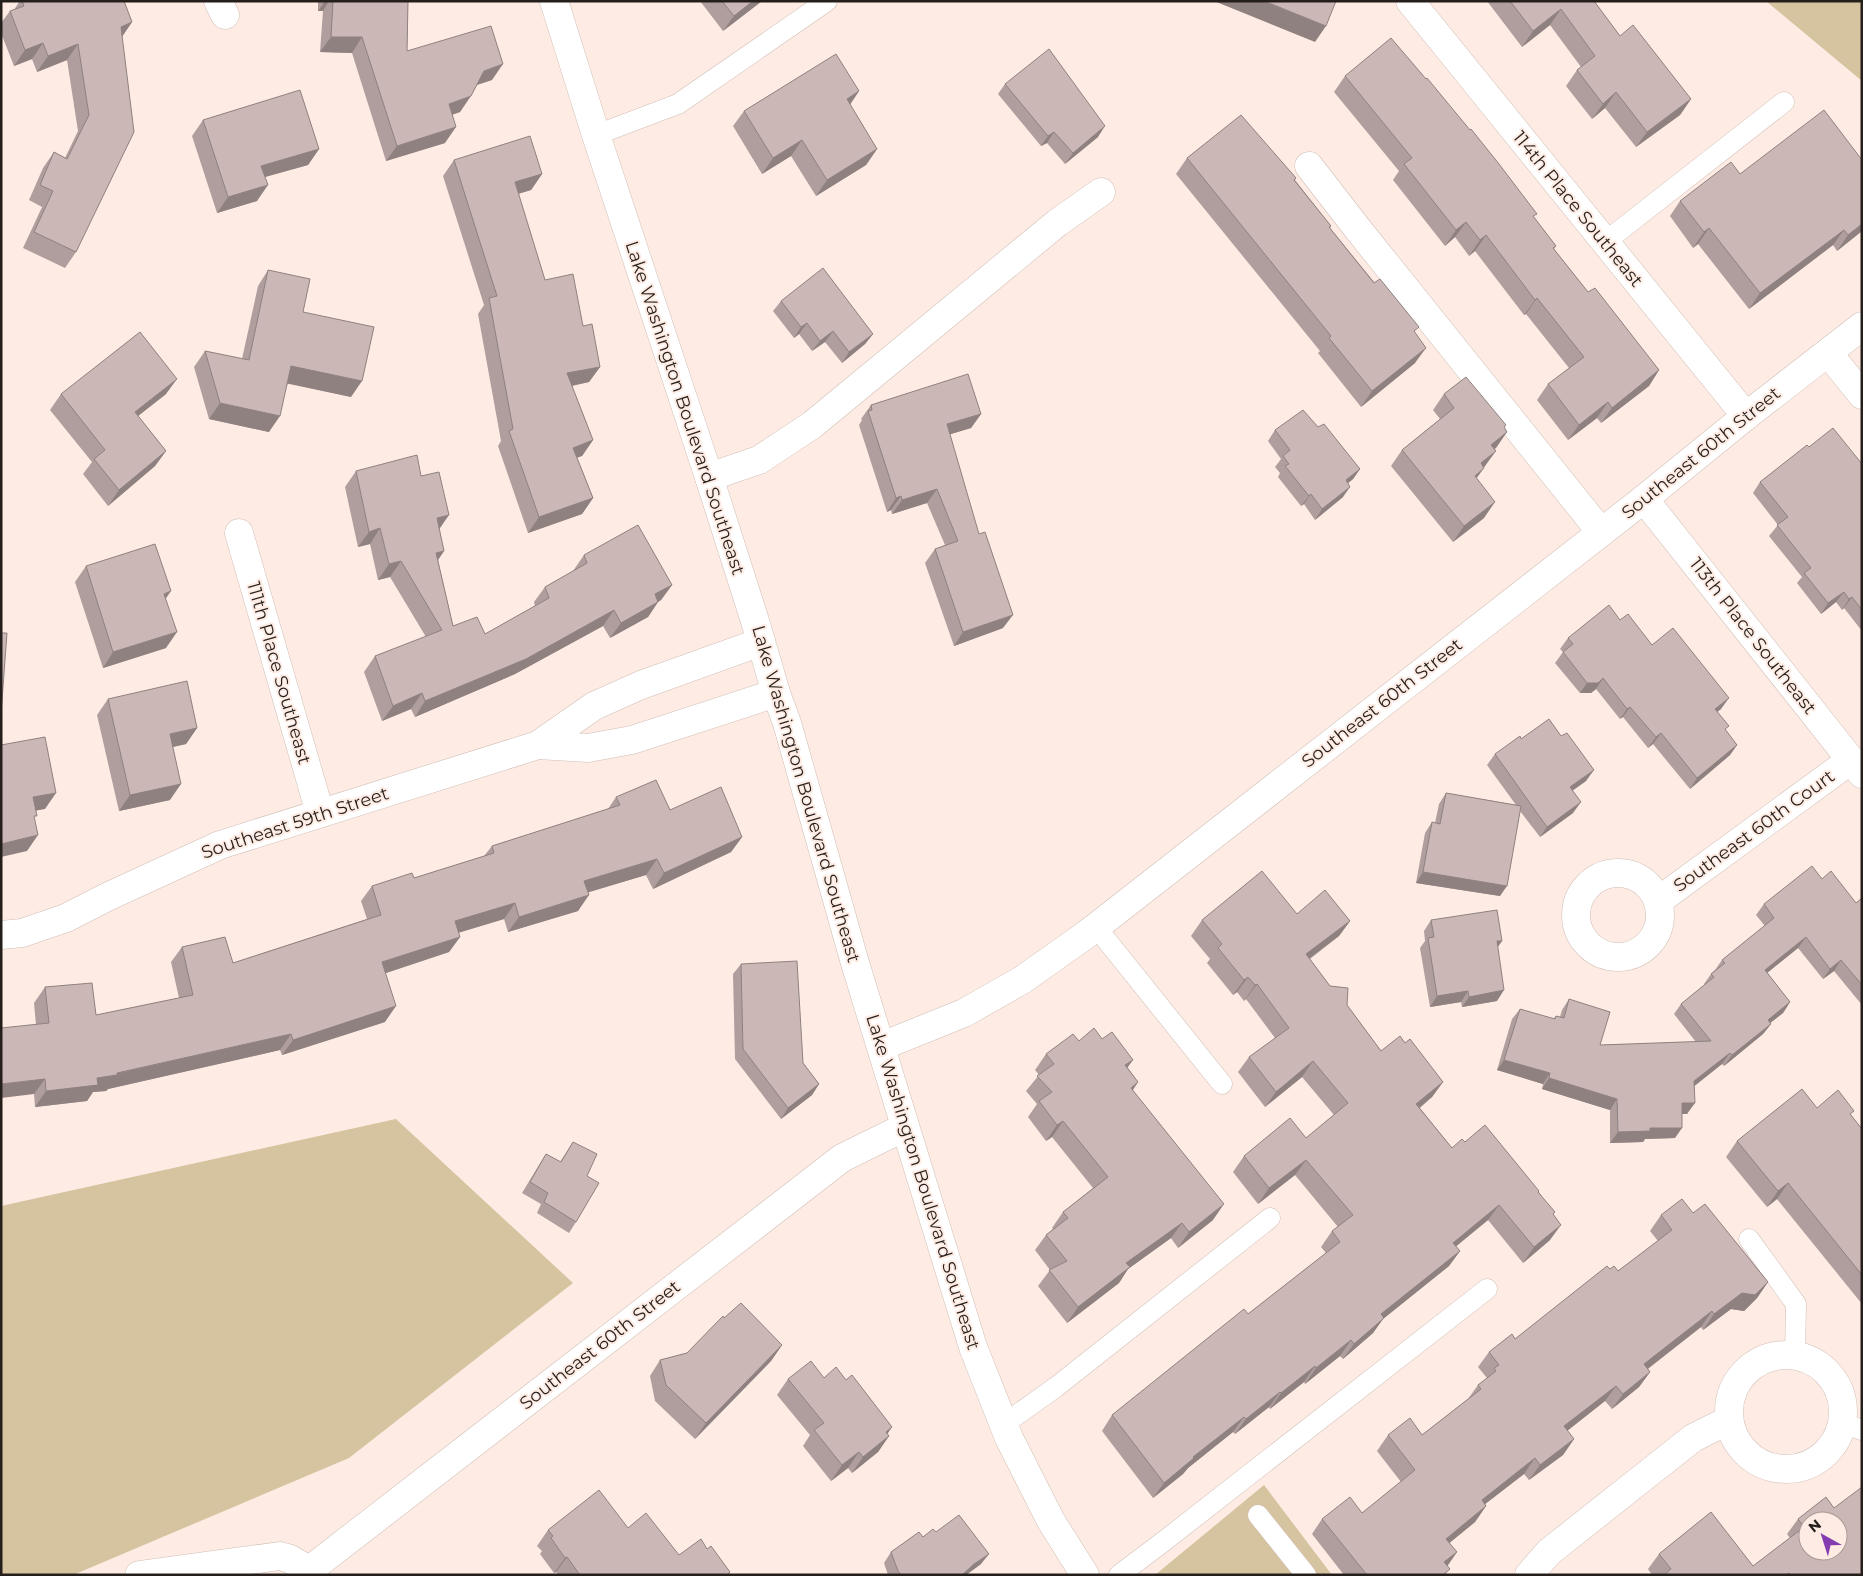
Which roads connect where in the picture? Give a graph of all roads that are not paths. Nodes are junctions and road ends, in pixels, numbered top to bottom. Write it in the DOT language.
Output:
graph roads {
  1 [pos="554,1"];
  2 [pos="827,1"];
  3 [pos="1410,1"];
  4 [pos="1784,102"];
  5 [pos="596,135"];
  6 [pos="1309,166"];
  7 [pos="1101,192"];
  8 [pos="1605,242"];
  9 [pos="1862,326"];
  10 [pos="1828,353"];
  11 [pos="1862,395"];
  12 [pos="1746,416"];
  13 [pos="710,477"];
  14 [pos="1644,499"];
  15 [pos="1601,532"];
  16 [pos="239,534"];
  17 [pos="761,642"];
  18 [pos="776,693"];
  19 [pos="538,745"];
  20 [pos="1856,767"];
  21 [pos="320,813"];
  22 [pos="1658,901"];
  23 [pos="1096,927"];
  24 [pos="1,935"];
  25 [pos="882,1046"];
  26 [pos="1222,1084"];
  27 [pos="904,1127"];
  28 [pos="1270,1218"];
  29 [pos="1749,1239"];
  30 [pos="1487,1289"];
  31 [pos="1794,1355"];
  32 [pos="1729,1420"];
  33 [pos="1004,1424"];
  34 [pos="1852,1427"];
  35 [pos="1258,1515"];
  36 [pos="306,1572"];
  37 [pos="139,1575"];
  38 [pos="1085,1575"];
  39 [pos="1119,1575"];
  40 [pos="1306,1575"];
  41 [pos="1529,1575"];
  1 -- 5 [label="street, Lake Washington Boulevard Southeast"];
  2 -- 5 [label="lane"];
  3 -- 8 [label="street, 114th Place Southeast"];
  4 -- 8 [label="lane"];
  5 -- 13 [label="street, Lake Washington Boulevard Southeast"];
  6 -- 15 [label="street"];
  7 -- 13 [label="street"];
  8 -- 12 [label="street, 114th Place Southeast"];
  9 -- 10 [label="street, Southeast 60th Street"];
  10 -- 11 [label="street"];
  10 -- 12 [label="street, Southeast 60th Street"];
  12 -- 14 [label="street, Southeast 60th Street"];
  13 -- 17 [label="street, Lake Washington Boulevard Southeast"];
  14 -- 15 [label="street, Southeast 60th Street"];
  14 -- 20 [label="street, 113th Place Southeast"];
  15 -- 23 [label="street, Southeast 60th Street"];
  16 -- 21 [label="street, 111th Place Southeast"];
  17 -- 18 [label="street, Lake Washington Boulevard Southeast"];
  17 -- 19 [label="street, Southeast 59th Street"];
  18 -- 19 [label="street, Southeast 59th Street"];
  18 -- 25 [label="street, Lake Washington Boulevard Southeast"];
  19 -- 21 [label="street, Southeast 59th Street"];
  20 -- 22 [label="street, Southeast 60th Court"];
  21 -- 24 [label="street, Southeast 59th Street"];
  23 -- 25 [label="street, Southeast 60th Street"];
  23 -- 26 [label="lane"];
  25 -- 27 [label="street, Lake Washington Boulevard Southeast"];
  27 -- 33 [label="street, Lake Washington Boulevard Southeast"];
  27 -- 36 [label="street, Southeast 60th Street"];
  28 -- 33 [label="lane"];
  29 -- 31 [label="lane"];
  30 -- 39 [label="lane"];
  31 -- 32 [label="street"];
  31 -- 34 [label="street"];
  32 -- 34 [label="street"];
  32 -- 41 [label="street"];
  33 -- 38 [label="street, Lake Washington Boulevard Southeast"];
  35 -- 40 [label="lane"];
  36 -- 37 [label="street"];
}
